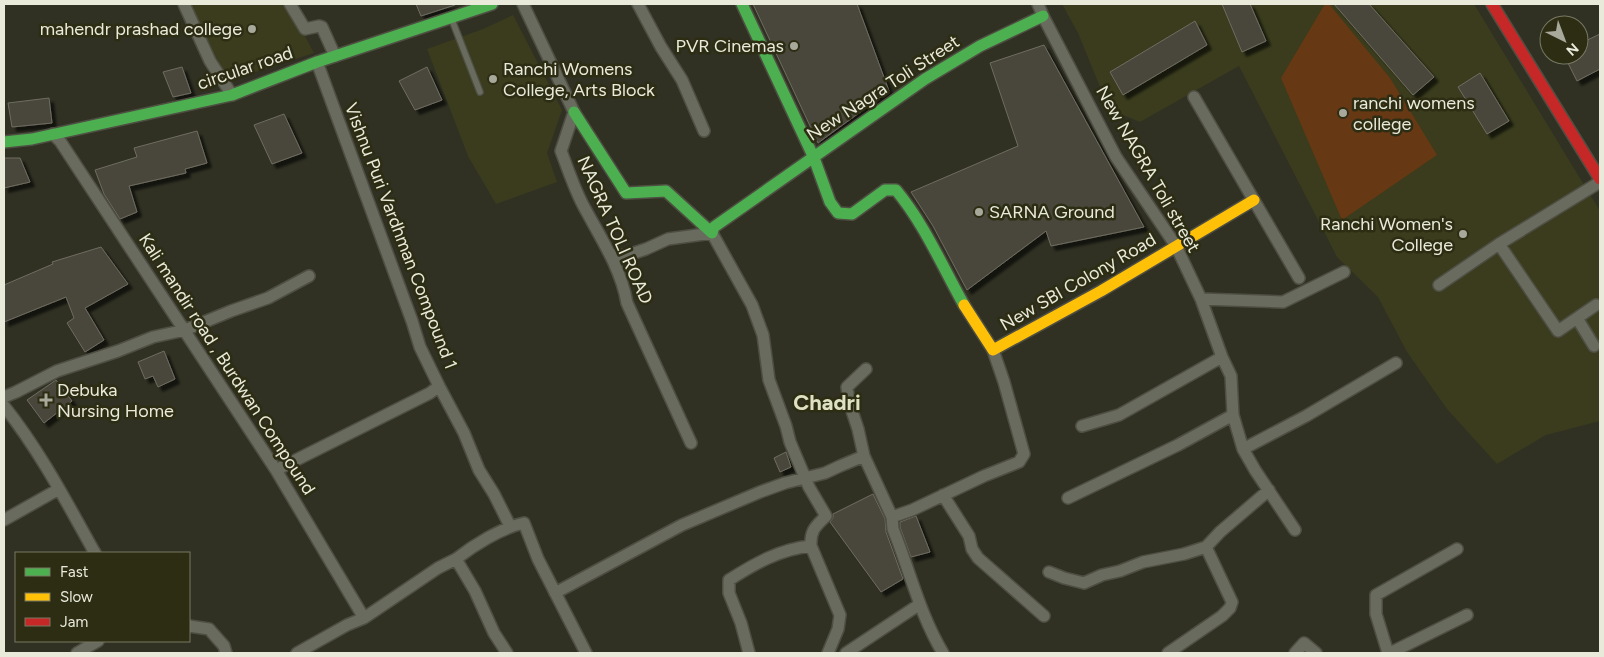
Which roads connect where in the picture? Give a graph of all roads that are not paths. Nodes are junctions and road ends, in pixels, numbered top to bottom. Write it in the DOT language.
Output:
graph roads {
  1 [pos="184,4"];
  2 [pos="290,4"];
  3 [pos="492,4"];
  4 [pos="523,4"];
  5 [pos="638,4"];
  6 [pos="742,4"];
  7 [pos="1038,4"];
  8 [pos="1492,4"];
  9 [pos="1043,16"];
  10 [pos="451,17"];
  11 [pos="334,56"];
  12 [pos="317,62"];
  13 [pos="480,92"];
  14 [pos="232,95"];
  15 [pos="1194,97"];
  16 [pos="574,112"];
  17 [pos="704,131"];
  18 [pos="53,134"];
  19 [pos="4,142"];
  20 [pos="814,158"];
  21 [pos="1600,180"];
  22 [pos="1254,200"];
  23 [pos="713,230"];
  24 [pos="1498,244"];
  25 [pos="1176,246"];
  26 [pos="610,255"];
  27 [pos="1344,272"];
  28 [pos="309,276"];
  29 [pos="1299,278"];
  30 [pos="1439,285"];
  31 [pos="1201,299"];
  32 [pos="1596,305"];
  33 [pos="1577,318"];
  34 [pos="185,330"];
  35 [pos="1594,346"];
  36 [pos="993,350"];
  37 [pos="1222,358"];
  38 [pos="1396,363"];
  39 [pos="866,369"];
  40 [pos="439,386"];
  41 [pos="4,397"];
  42 [pos="4,406"];
  43 [pos="1233,415"];
  44 [pos="1082,426"];
  45 [pos="691,443"];
  46 [pos="1243,449"];
  47 [pos="864,456"];
  48 [pos="276,470"];
  49 [pos="805,479"];
  50 [pos="59,489"];
  51 [pos="1269,490"];
  52 [pos="944,495"];
  53 [pos="1068,498"];
  54 [pos="892,517"];
  55 [pos="4,520"];
  56 [pos="510,526"];
  57 [pos="1295,530"];
  58 [pos="811,546"];
  59 [pos="1206,547"];
  60 [pos="1457,549"];
  61 [pos="94,552"];
  62 [pos="456,559"];
  63 [pos="1049,572"];
  64 [pos="556,593"];
  65 [pos="920,604"];
  66 [pos="1044,616"];
  67 [pos="1467,616"];
  68 [pos="364,618"];
  69 [pos="190,626"];
  70 [pos="96,642"];
  71 [pos="830,652"];
  72 [pos="77,653"];
  73 [pos="226,653"];
  74 [pos="297,653"];
  75 [pos="507,653"];
  76 [pos="586,653"];
  77 [pos="749,653"];
  78 [pos="846,653"];
  79 [pos="943,653"];
  80 [pos="1168,653"];
  81 [pos="1295,653"];
  82 [pos="1316,653"];
  83 [pos="1389,653"];
  1 -- 14 [label="street"];
  2 -- 11 [label="street"];
  3 -- 10 [label="street, circular road"];
  4 -- 16 [label="street"];
  5 -- 17 [label="street"];
  6 -- 20 [label="street, New Nagra Toli Street"];
  7 -- 9 [label="street, New NAGRA Toli street"];
  8 -- 21 [label="street"];
  9 -- 20 [label="street, New Nagra Toli Street"];
  9 -- 25 [label="street, New NAGRA Toli street"];
  10 -- 11 [label="street, circular road"];
  10 -- 13 [label="lane"];
  11 -- 12 [label="street, circular road"];
  12 -- 14 [label="street, circular road"];
  12 -- 40 [label="street, Vishnu Puri Vardhman Compound 1"];
  14 -- 18 [label="street, circular road"];
  15 -- 22 [label="street"];
  16 -- 23 [label="street"];
  16 -- 26 [label="street, NAGRA TOLI ROAD"];
  18 -- 19 [label="street, circular road"];
  18 -- 34 [label="street, Kali mandir road , Burdwan Compound"];
  20 -- 23 [label="street"];
  20 -- 36 [label="street, New SBI Colony Road"];
  21 -- 24 [label="street"];
  22 -- 25 [label="street, New SBI Colony Road"];
  22 -- 29 [label="street"];
  23 -- 26 [label="street"];
  23 -- 49 [label="street"];
  24 -- 30 [label="street"];
  24 -- 33 [label="street"];
  25 -- 31 [label="street, New NAGRA Toli street"];
  25 -- 36 [label="street, New SBI Colony Road"];
  26 -- 45 [label="street, NAGRA TOLI ROAD"];
  27 -- 31 [label="street"];
  28 -- 34 [label="street"];
  31 -- 37 [label="street, New NAGRA Toli street"];
  32 -- 33 [label="street"];
  33 -- 35 [label="street"];
  34 -- 41 [label="street"];
  34 -- 48 [label="street, Kali mandir road , Burdwan Compound"];
  36 -- 52 [label="street"];
  37 -- 43 [label="street, New NAGRA Toli street"];
  37 -- 44 [label="street"];
  38 -- 46 [label="street"];
  39 -- 47 [label="street"];
  40 -- 48 [label="street"];
  40 -- 56 [label="street, Vishnu Puri Vardhman Compound 1"];
  42 -- 50 [label="street"];
  43 -- 46 [label="street, New NAGRA Toli street"];
  43 -- 53 [label="street"];
  46 -- 51 [label="street, New NAGRA Toli street"];
  47 -- 49 [label="street"];
  47 -- 54 [label="street"];
  48 -- 68 [label="street, Kali mandir road , Burdwan Compound"];
  49 -- 58 [label="street"];
  49 -- 64 [label="street"];
  50 -- 55 [label="street"];
  50 -- 61 [label="street"];
  51 -- 57 [label="street, New NAGRA Toli street"];
  51 -- 59 [label="street"];
  52 -- 54 [label="street"];
  52 -- 66 [label="street"];
  54 -- 65 [label="street"];
  56 -- 62 [label="street"];
  56 -- 64 [label="street"];
  58 -- 71 [label="street"];
  58 -- 77 [label="street"];
  59 -- 63 [label="street"];
  59 -- 80 [label="street"];
  60 -- 83 [label="street"];
  62 -- 68 [label="street"];
  62 -- 75 [label="street"];
  64 -- 76 [label="street"];
  65 -- 78 [label="street"];
  65 -- 79 [label="street"];
  67 -- 83 [label="street"];
  68 -- 74 [label="street"];
  69 -- 73 [label="street"];
  70 -- 72 [label="street"];
  81 -- 82 [label="street"];
}
